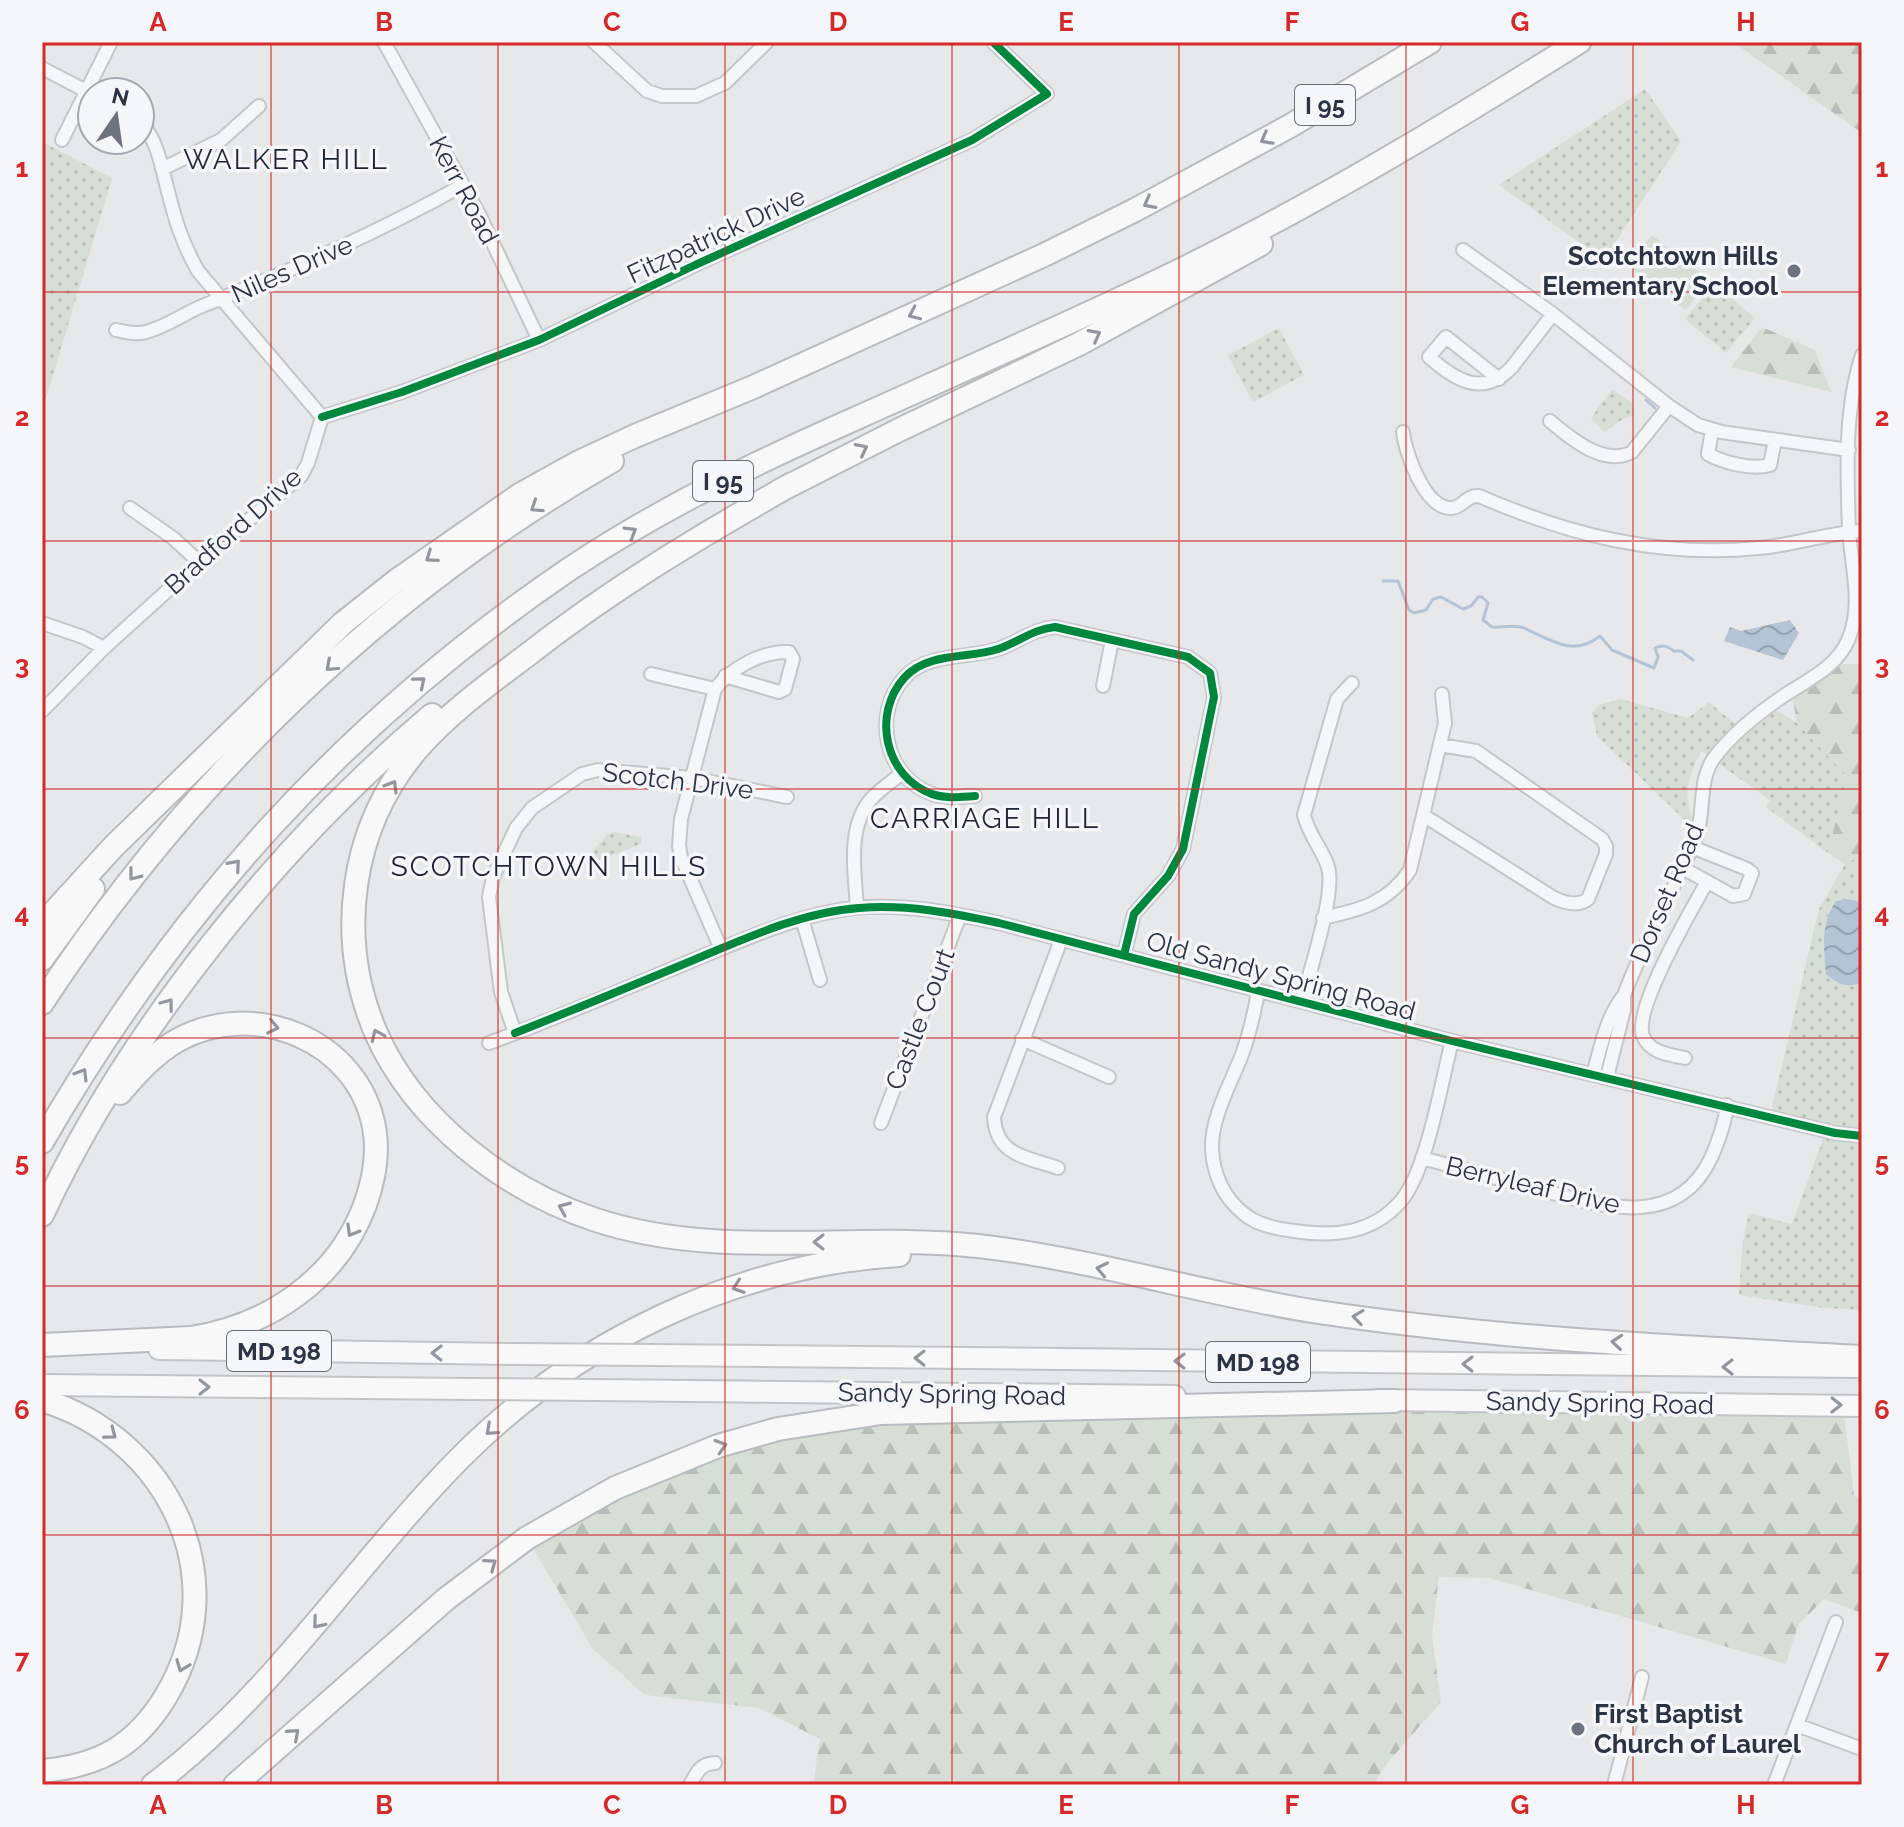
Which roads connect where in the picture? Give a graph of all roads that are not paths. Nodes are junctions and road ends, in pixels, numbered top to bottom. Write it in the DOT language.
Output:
graph roads {
  1 [pos="111,42"];
  2 [pos="384,42"];
  3 [pos="594,42"];
  4 [pos="767,42"];
  5 [pos="993,42"];
  6 [pos="1430,42"];
  7 [pos="1579,42"];
  8 [pos="42,68"];
  9 [pos="96,76"];
  10 [pos="76,86"];
  11 [pos="259,106"];
  12 [pos="76,116"];
  13 [pos="62,140"];
  14 [pos="156,150"];
  15 [pos="1397,154"];
  16 [pos="162,169"];
  17 [pos="463,185"];
  18 [pos="1463,250"];
  19 [pos="223,299"];
  20 [pos="1553,314"];
  21 [pos="116,330"];
  22 [pos="539,340"];
  23 [pos="1862,355"];
  24 [pos="1499,379"];
  25 [pos="751,388"];
  26 [pos="1669,406"];
  27 [pos="322,417"];
  28 [pos="1550,421"];
  29 [pos="1712,430"];
  30 [pos="1403,432"];
  31 [pos="1775,440"];
  32 [pos="1849,450"];
  33 [pos="792,484"];
  34 [pos="130,508"];
  35 [pos="1856,531"];
  36 [pos="199,562"];
  37 [pos="42,623"];
  38 [pos="1112,640"];
  39 [pos="104,648"];
  40 [pos="651,674"];
  41 [pos="725,676"];
  42 [pos="1352,683"];
  43 [pos="1103,686"];
  44 [pos="715,689"];
  45 [pos="1442,694"];
  46 [pos="42,711"];
  47 [pos="224,737"];
  48 [pos="1440,745"];
  49 [pos="902,773"];
  50 [pos="692,778"];
  51 [pos="975,796"];
  52 [pos="787,797"];
  53 [pos="1423,815"];
  54 [pos="1692,847"];
  55 [pos="1681,867"];
  56 [pos="1707,882"];
  57 [pos="857,908"];
  58 [pos="960,915"];
  59 [pos="1323,918"];
  60 [pos="802,919"];
  61 [pos="42,925"];
  62 [pos="1061,940"];
  63 [pos="721,949"];
  64 [pos="1124,955"];
  65 [pos="42,959"];
  66 [pos="820,980"];
  67 [pos="1258,992"];
  68 [pos="1624,995"];
  69 [pos="1648,1001"];
  70 [pos="1302,1002"];
  71 [pos="42,1003"];
  72 [pos="515,1033"];
  73 [pos="1022,1039"];
  74 [pos="1452,1041"];
  75 [pos="489,1043"];
  76 [pos="1685,1058"];
  77 [pos="1593,1074"];
  78 [pos="1109,1077"];
  79 [pos="1607,1077"];
  80 [pos="1727,1105"];
  81 [pos="881,1123"];
  82 [pos="1862,1136"];
  83 [pos="42,1142"];
  84 [pos="1422,1158"];
  85 [pos="1058,1168"];
  86 [pos="42,1215"];
  87 [pos="42,1224"];
  88 [pos="1064,1261"];
  89 [pos="42,1346"];
  90 [pos="1862,1357"];
  91 [pos="1862,1367"];
  92 [pos="42,1385"];
  93 [pos="42,1400"];
  94 [pos="1394,1401"];
  95 [pos="1862,1406"];
  96 [pos="1836,1622"];
  97 [pos="1642,1677"];
  98 [pos="1797,1725"];
  99 [pos="1862,1749"];
  100 [pos="715,1763"];
  101 [pos="42,1771"];
  102 [pos="153,1785"];
  103 [pos="235,1785"];
  104 [pos="690,1785"];
  105 [pos="1614,1785"];
  106 [pos="1774,1785"];
  1 -- 9 [label="street"];
  2 -- 17 [label="street, Kerr Road"];
  3 -- 4 [label="street"];
  5 -- 22 [label="street, Fitzpatrick Drive"];
  6 -- 25 [label="highway, I 95, one-way"];
  7 -- 15 [label="highway, I 95"];
  8 -- 10 [label="street"];
  11 -- 16 [label="street"];
  12 -- 13 [label="street"];
  14 -- 16 [label="street"];
  33 -- 15 [label="highway, one-way"];
  83 -- 15 [label="highway, I 95, one-way"];
  16 -- 19 [label="street"];
  17 -- 19 [label="street, Niles Drive"];
  17 -- 22 [label="street, Kerr Road"];
  18 -- 20 [label="street"];
  19 -- 21 [label="street, Niles Drive"];
  19 -- 27 [label="street"];
  20 -- 24 [label="street"];
  20 -- 26 [label="street"];
  22 -- 27 [label="street, Fitzpatrick Drive"];
  23 -- 32 [label="street, Dorset Road"];
  24 -- 24 [label="street"];
  25 -- 47 [label="highway, one-way"];
  25 -- 71 [label="highway, I 95, one-way"];
  26 -- 28 [label="street"];
  26 -- 29 [label="street"];
  27 -- 36 [label="street, Bradford Drive"];
  29 -- 31 [label="street"];
  29 -- 31 [label="street"];
  30 -- 35 [label="street"];
  31 -- 32 [label="street"];
  32 -- 35 [label="street, Dorset Road"];
  86 -- 33 [label="highway, one-way"];
  88 -- 33 [label="highway, one-way"];
  34 -- 36 [label="street"];
  35 -- 54 [label="street, Dorset Road"];
  36 -- 39 [label="street, Bradford Drive"];
  37 -- 39 [label="street"];
  38 -- 43 [label="street"];
  38 -- 49 [label="street"];
  38 -- 64 [label="street"];
  39 -- 46 [label="street, Bradford Drive"];
  40 -- 44 [label="street"];
  41 -- 41 [label="street"];
  41 -- 44 [label="street"];
  42 -- 59 [label="street"];
  44 -- 50 [label="street"];
  45 -- 48 [label="street"];
  47 -- 61 [label="highway"];
  47 -- 65 [label="highway"];
  48 -- 53 [label="street"];
  48 -- 53 [label="street"];
  49 -- 51 [label="street"];
  49 -- 57 [label="street"];
  50 -- 52 [label="street, Scotch Drive"];
  50 -- 63 [label="street"];
  50 -- 72 [label="street, Scotch Drive"];
  53 -- 59 [label="street"];
  54 -- 55 [label="street, Dorset Road"];
  54 -- 56 [label="street"];
  55 -- 56 [label="street"];
  55 -- 68 [label="street, Dorset Road"];
  56 -- 69 [label="street"];
  57 -- 58 [label="street, Old Sandy Spring Road"];
  57 -- 60 [label="street, Old Sandy Spring Road"];
  58 -- 62 [label="street, Old Sandy Spring Road"];
  58 -- 81 [label="street, Castle Court"];
  59 -- 70 [label="street"];
  60 -- 63 [label="street, Old Sandy Spring Road"];
  60 -- 66 [label="street"];
  62 -- 64 [label="street, Old Sandy Spring Road"];
  62 -- 73 [label="street"];
  63 -- 72 [label="street, Old Sandy Spring Road"];
  64 -- 67 [label="street, Old Sandy Spring Road"];
  67 -- 70 [label="street, Old Sandy Spring Road"];
  67 -- 84 [label="street"];
  68 -- 69 [label="street"];
  68 -- 77 [label="street"];
  68 -- 79 [label="street, Dorset Road"];
  69 -- 76 [label="street"];
  70 -- 74 [label="street, Old Sandy Spring Road"];
  72 -- 75 [label="street, Old Sandy Spring Road"];
  73 -- 78 [label="street"];
  73 -- 85 [label="street"];
  74 -- 77 [label="street, Old Sandy Spring Road"];
  74 -- 84 [label="street"];
  77 -- 79 [label="street, Old Sandy Spring Road"];
  79 -- 80 [label="street, Old Sandy Spring Road"];
  80 -- 82 [label="street, Old Sandy Spring Road"];
  80 -- 84 [label="street, Berryleaf Drive"];
  87 -- 89 [label="highway, one-way"];
  90 -- 88 [label="highway, one-way"];
  88 -- 102 [label="highway, one-way"];
  91 -- 89 [label="main road, Sandy Spring Road / MD 198, one-way, bridge"];
  92 -- 94 [label="main road, Sandy Spring Road / MD 198, one-way, bridge"];
  93 -- 101 [label="highway, one-way"];
  94 -- 95 [label="main road, Sandy Spring Road / MD 198, one-way"];
  103 -- 94 [label="highway, one-way"];
  96 -- 98 [label="street"];
  97 -- 105 [label="street"];
  98 -- 99 [label="street"];
  98 -- 106 [label="street"];
  100 -- 104 [label="street"];
}
